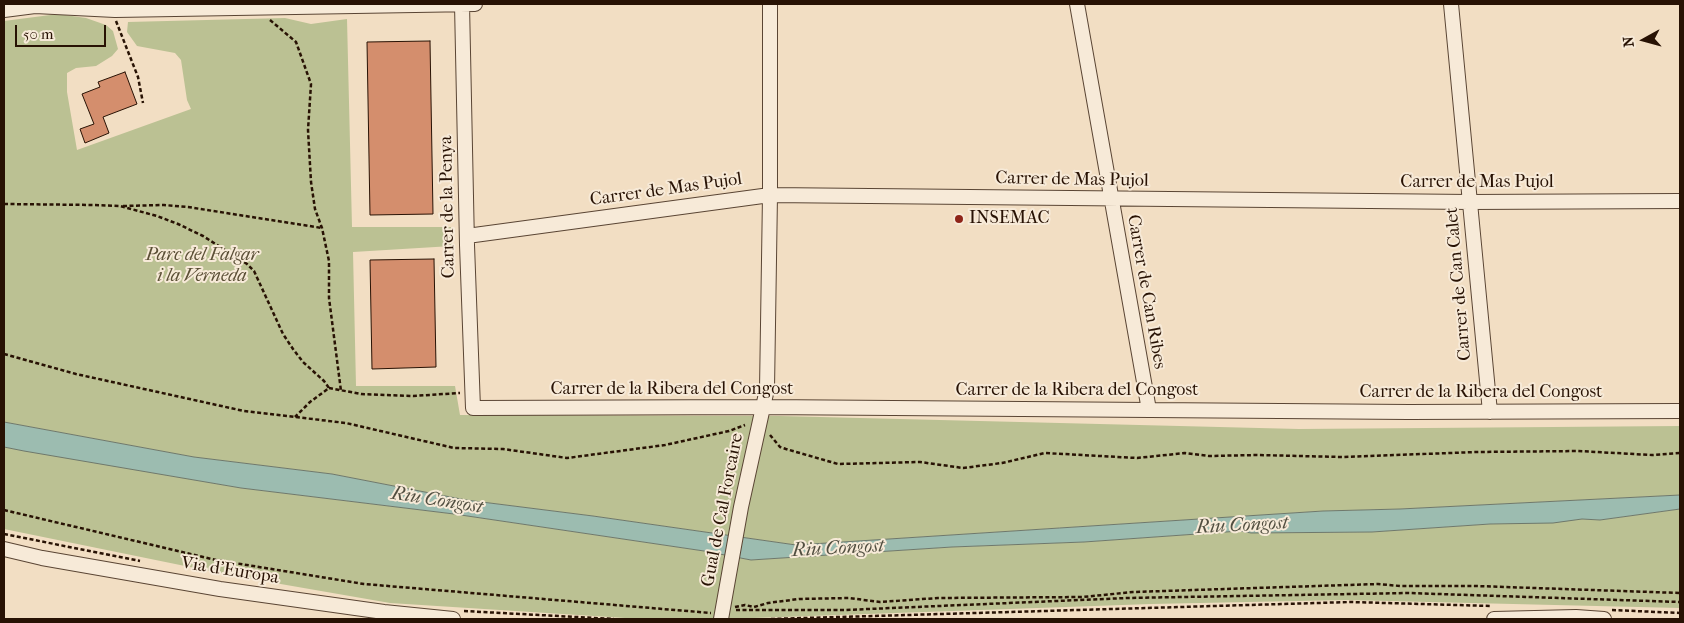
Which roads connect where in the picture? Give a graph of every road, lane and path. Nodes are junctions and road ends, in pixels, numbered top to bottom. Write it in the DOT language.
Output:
graph roads {
  1 [pos="462,4"];
  2 [pos="475,4"];
  3 [pos="770,4"];
  4 [pos="1076,4"];
  5 [pos="1451,4"];
  6 [pos="257,7"];
  7 [pos="109,8"];
  8 [pos="4,10"];
  9 [pos="142,103"];
  10 [pos="770,195"];
  11 [pos="1111,199"];
  12 [pos="1680,201"];
  13 [pos="1470,202"];
  14 [pos="4,204"];
  15 [pos="120,206"];
  16 [pos="322,228"];
  17 [pos="467,236"];
  18 [pos="4,354"];
  19 [pos="329,388"];
  20 [pos="341,391"];
  21 [pos="472,393"];
  22 [pos="473,408"];
  23 [pos="1149,410"];
  24 [pos="1490,412"];
  25 [pos="1680,412"];
  26 [pos="762,414"];
  27 [pos="295,418"];
  28 [pos="1680,453"];
  29 [pos="4,510"];
  30 [pos="4,534"];
  31 [pos="4,549"];
  32 [pos="146,562"];
  33 [pos="1680,593"];
  34 [pos="1680,602"];
  35 [pos="725,610"];
  36 [pos="1496,613"];
  37 [pos="1680,613"];
  38 [pos="455,615"];
  39 [pos="1606,615"];
  40 [pos="384,616"];
  41 [pos="614,619"];
  42 [pos="771,619"];
  1 -- 2 [label="street"];
  1 -- 6 [label="street"];
  1 -- 17 [label="street, Carrer de la Penya"];
  3 -- 10 [label="street, Gual de Cal Forcaire"];
  4 -- 11 [label="street, Carrer de Can Ribes"];
  5 -- 13 [label="street, Carrer de Can Calet"];
  6 -- 7 [label="street"];
  6 -- 16 [label="path"];
  7 -- 8 [label="street"];
  7 -- 9 [label="path"];
  10 -- 11 [label="street, Carrer de Mas Pujol"];
  10 -- 17 [label="street, Carrer de Mas Pujol"];
  10 -- 26 [label="street, Gual de Cal Forcaire"];
  11 -- 13 [label="street, Carrer de Mas Pujol"];
  11 -- 23 [label="street, Carrer de Can Ribes"];
  12 -- 13 [label="street, Carrer de Mas Pujol"];
  13 -- 24 [label="street, Carrer de Can Calet"];
  14 -- 15 [label="path"];
  15 -- 16 [label="path"];
  15 -- 19 [label="path"];
  16 -- 20 [label="path"];
  17 -- 21 [label="street, Carrer de la Penya"];
  18 -- 27 [label="path"];
  19 -- 20 [label="path"];
  19 -- 27 [label="path"];
  20 -- 21 [label="path"];
  21 -- 22 [label="street, Carrer de la Penya"];
  22 -- 26 [label="street, Carrer de la Ribera del Congost"];
  23 -- 24 [label="street, Carrer de la Ribera del Congost"];
  23 -- 26 [label="street, Carrer de la Ribera del Congost"];
  24 -- 25 [label="street, Carrer de la Ribera del Congost"];
  26 -- 27 [label="path"];
  26 -- 28 [label="path"];
  26 -- 35 [label="street, Gual de Cal Forcaire"];
  29 -- 35 [label="path"];
  30 -- 32 [label="path"];
  31 -- 40 [label="street, Via d'Europa"];
  33 -- 35 [label="path"];
  34 -- 35 [label="path"];
  36 -- 39 [label="street"];
  36 -- 42 [label="path"];
  37 -- 39 [label="path"];
  38 -- 40 [label="street, Via d'Europa"];
  38 -- 41 [label="path"];
}
